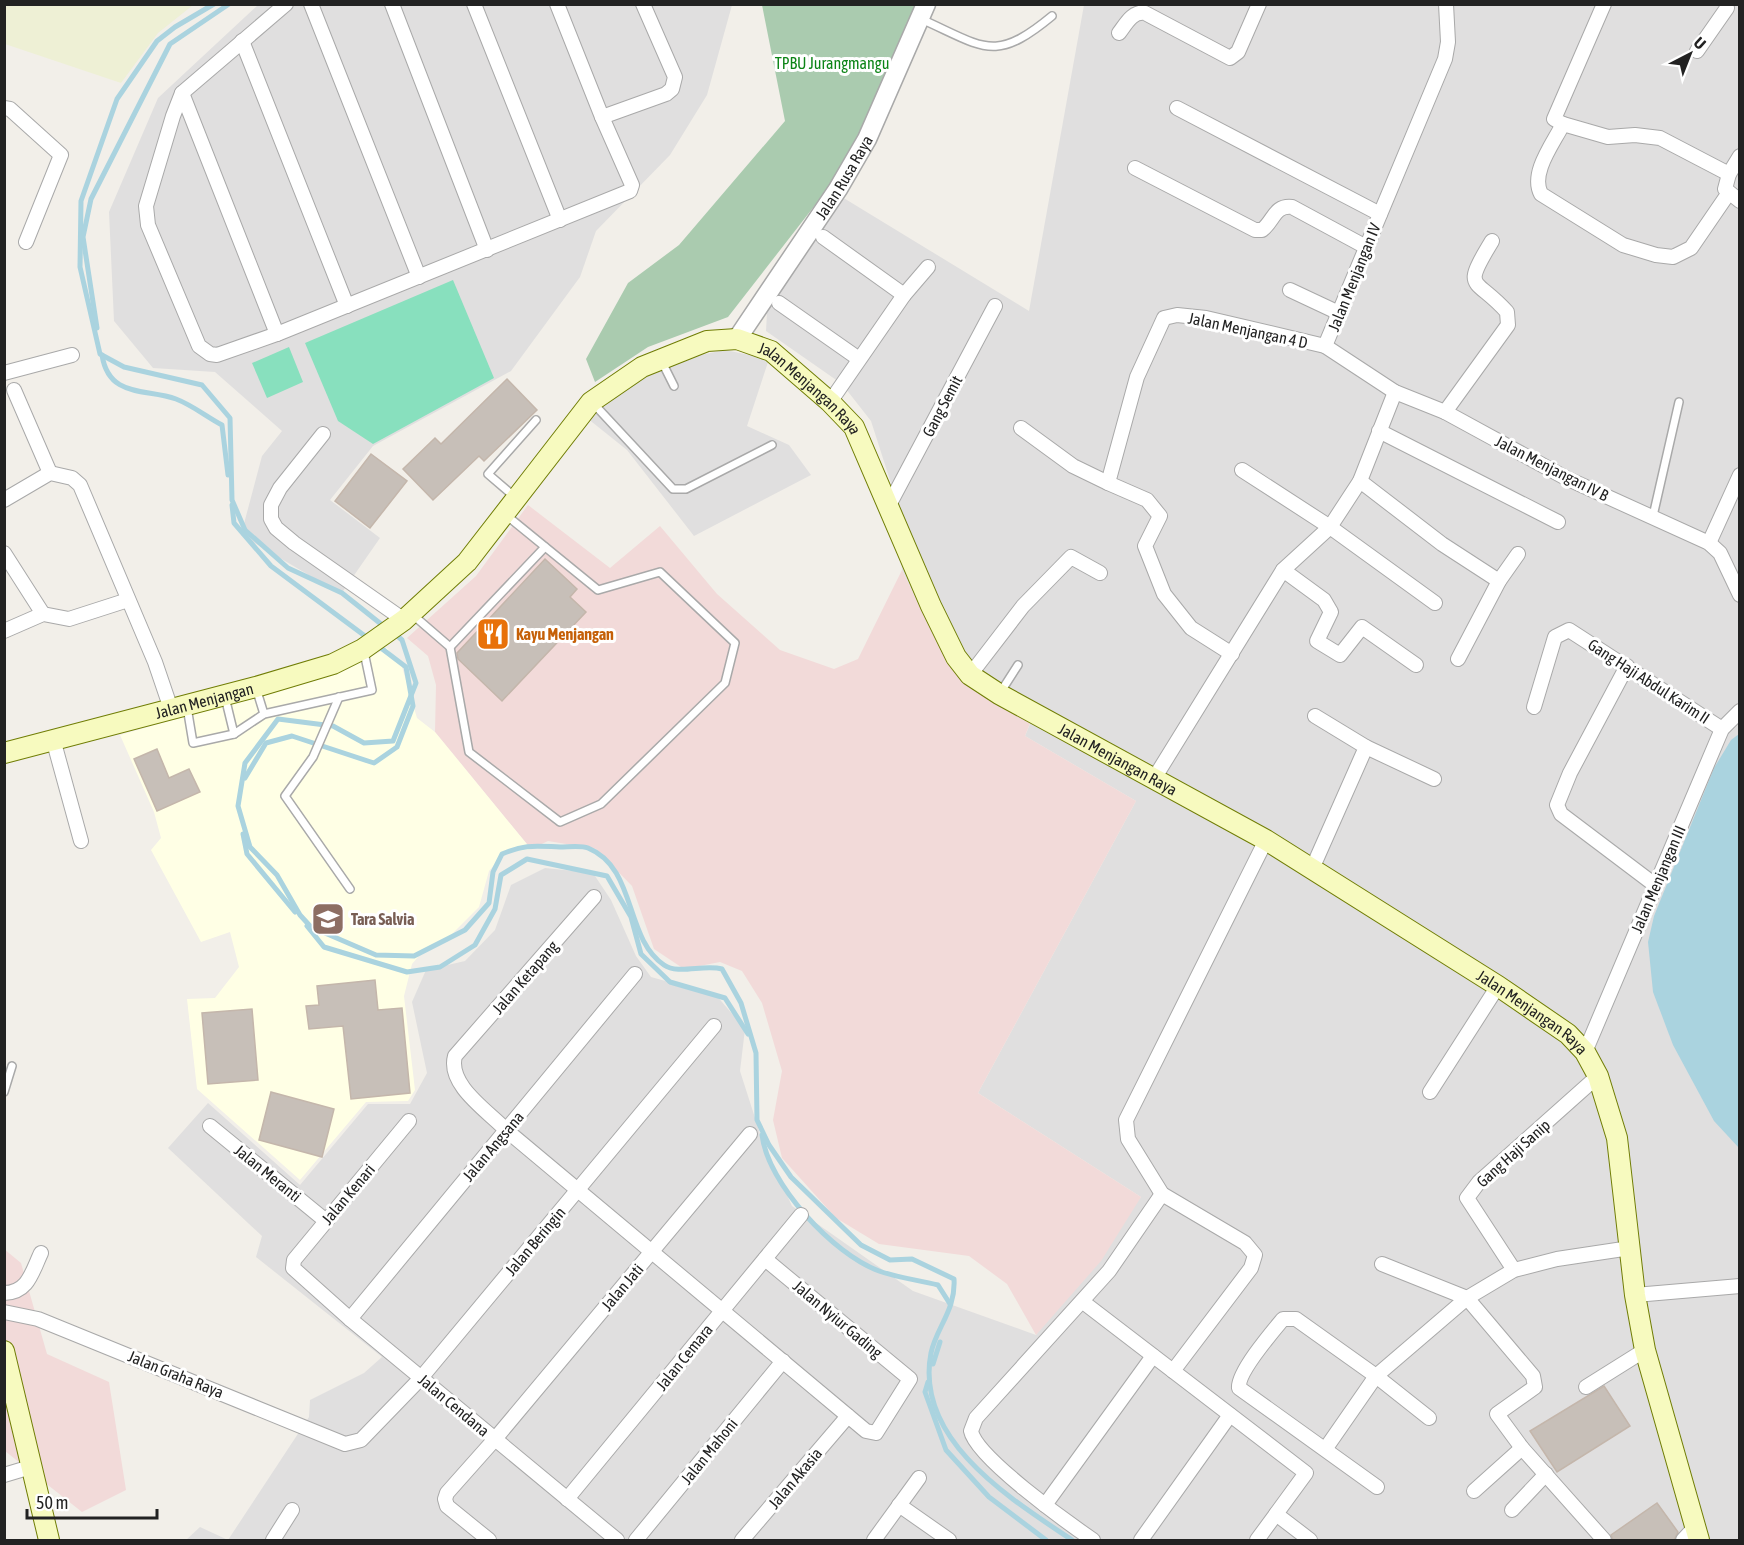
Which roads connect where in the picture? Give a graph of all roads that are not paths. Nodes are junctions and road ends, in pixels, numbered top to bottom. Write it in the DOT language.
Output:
graph roads {
  1 [pos="286,4"];
  2 [pos="311,4"];
  3 [pos="392,4"];
  4 [pos="474,4"];
  5 [pos="557,4"];
  6 [pos="643,4"];
  7 [pos="1259,4"];
  8 [pos="1604,4"];
  9 [pos="1443,5"];
  10 [pos="1729,9"];
  11 [pos="922,11"];
  12 [pos="1052,16"];
  13 [pos="1119,33"];
  14 [pos="243,41"];
  15 [pos="1697,51"];
  16 [pos="182,93"];
  17 [pos="4,108"];
  18 [pos="1178,108"];
  19 [pos="602,117"];
  20 [pos="1563,124"];
  21 [pos="1740,156"];
  22 [pos="1135,168"];
  23 [pos="1729,174"];
  24 [pos="1734,197"];
  25 [pos="1380,214"];
  26 [pos="560,220"];
  27 [pos="823,237"];
  28 [pos="1492,241"];
  29 [pos="26,242"];
  30 [pos="1366,247"];
  31 [pos="487,250"];
  32 [pos="928,267"];
  33 [pos="419,277"];
  34 [pos="1290,290"];
  35 [pos="903,295"];
  36 [pos="779,303"];
  37 [pos="347,306"];
  38 [pos="995,306"];
  39 [pos="1340,313"];
  40 [pos="277,334"];
  41 [pos="737,339"];
  42 [pos="1325,346"];
  43 [pos="72,355"];
  44 [pos="661,359"];
  45 [pos="860,359"];
  46 [pos="4,373"];
  47 [pos="674,386"];
  48 [pos="15,390"];
  49 [pos="1395,392"];
  50 [pos="591,402"];
  51 [pos="830,402"];
  52 [pos="1679,402"];
  53 [pos="1444,412"];
  54 [pos="536,420"];
  55 [pos="1021,428"];
  56 [pos="1379,431"];
  57 [pos="323,434"];
  58 [pos="772,445"];
  59 [pos="1242,470"];
  60 [pos="51,473"];
  61 [pos="1740,475"];
  62 [pos="1360,481"];
  63 [pos="1108,483"];
  64 [pos="4,500"];
  65 [pos="512,507"];
  66 [pos="888,507"];
  67 [pos="1653,516"];
  68 [pos="1558,522"];
  69 [pos="1330,527"];
  70 [pos="1709,543"];
  71 [pos="545,547"];
  72 [pos="4,553"];
  73 [pos="1518,554"];
  74 [pos="1283,570"];
  75 [pos="1100,573"];
  76 [pos="1499,581"];
  77 [pos="1740,595"];
  78 [pos="128,600"];
  79 [pos="1435,603"];
  80 [pos="43,614"];
  81 [pos="404,620"];
  82 [pos="4,632"];
  83 [pos="367,647"];
  84 [pos="450,647"];
  85 [pos="1232,654"];
  86 [pos="1458,659"];
  87 [pos="1018,665"];
  88 [pos="1416,665"];
  89 [pos="1627,666"];
  90 [pos="970,675"];
  91 [pos="256,687"];
  92 [pos="999,694"];
  93 [pos="224,695"];
  94 [pos="339,697"];
  95 [pos="179,707"];
  96 [pos="1534,707"];
  97 [pos="1740,711"];
  98 [pos="264,714"];
  99 [pos="1315,716"];
  100 [pos="1722,729"];
  101 [pos="234,734"];
  102 [pos="53,740"];
  103 [pos="1366,747"];
  104 [pos="4,753"];
  105 [pos="1155,777"];
  106 [pos="1434,779"];
  107 [pos="1266,840"];
  108 [pos="81,841"];
  109 [pos="1312,869"];
  110 [pos="1655,885"];
  111 [pos="350,889"];
  112 [pos="594,897"];
  113 [pos="635,974"];
  114 [pos="1498,986"];
  115 [pos="714,1026"];
  116 [pos="1585,1052"];
  117 [pos="12,1066"];
  118 [pos="1598,1077"];
  119 [pos="4,1092"];
  120 [pos="1430,1092"];
  121 [pos="408,1121"];
  122 [pos="210,1126"];
  123 [pos="506,1130"];
  124 [pos="750,1134"];
  125 [pos="578,1190"];
  126 [pos="1161,1194"];
  127 [pos="801,1215"];
  128 [pos="326,1221"];
  129 [pos="1630,1248"];
  130 [pos="652,1252"];
  131 [pos="41,1253"];
  132 [pos="765,1259"];
  133 [pos="1382,1264"];
  134 [pos="293,1268"];
  135 [pos="1514,1270"];
  136 [pos="1740,1286"];
  137 [pos="4,1293"];
  138 [pos="1635,1295"];
  139 [pos="1467,1298"];
  140 [pos="1083,1302"];
  141 [pos="722,1310"];
  142 [pos="4,1312"];
  143 [pos="350,1319"];
  144 [pos="1645,1350"];
  145 [pos="4,1351"];
  146 [pos="1153,1356"];
  147 [pos="783,1361"];
  148 [pos="1173,1371"];
  149 [pos="1376,1376"];
  150 [pos="421,1378"];
  151 [pos="1586,1387"];
  152 [pos="1230,1415"];
  153 [pos="848,1416"];
  154 [pos="1429,1418"];
  155 [pos="495,1439"];
  156 [pos="345,1444"];
  157 [pos="1326,1448"];
  158 [pos="1522,1448"];
  159 [pos="34,1466"];
  160 [pos="1546,1474"];
  161 [pos="4,1475"];
  162 [pos="919,1478"];
  163 [pos="1377,1487"];
  164 [pos="1474,1491"];
  165 [pos="567,1499"];
  166 [pos="899,1505"];
  167 [pos="1045,1505"];
  168 [pos="292,1510"];
  169 [pos="1512,1510"];
  170 [pos="1276,1515"];
  171 [pos="1693,1536"];
  172 [pos="49,1540"];
  173 [pos="273,1540"];
  174 [pos="489,1540"];
  175 [pos="617,1540"];
  176 [pos="636,1540"];
  177 [pos="742,1540"];
  178 [pos="874,1540"];
  179 [pos="950,1540"];
  180 [pos="1093,1540"];
  181 [pos="1141,1540"];
  182 [pos="1257,1540"];
  183 [pos="1310,1540"];
  184 [pos="1604,1540"];
  1 -- 14 [label="street"];
  2 -- 33 [label="street"];
  3 -- 31 [label="street"];
  4 -- 26 [label="street"];
  5 -- 19 [label="street"];
  6 -- 19 [label="street"];
  7 -- 13 [label="street"];
  8 -- 20 [label="street"];
  9 -- 25 [label="street, Jalan Menjangan IV"];
  10 -- 15 [label="street"];
  11 -- 12 [label="lane"];
  11 -- 41 [label="street, Jalan Rusa Raya"];
  14 -- 16 [label="street"];
  14 -- 37 [label="street"];
  16 -- 40 [label="street"];
  16 -- 40 [label="street"];
  17 -- 29 [label="street"];
  18 -- 25 [label="street"];
  19 -- 26 [label="street"];
  20 -- 23 [label="street"];
  20 -- 24 [label="street"];
  21 -- 23 [label="street"];
  22 -- 30 [label="street"];
  23 -- 24 [label="street"];
  25 -- 30 [label="street, Jalan Menjangan IV"];
  26 -- 31 [label="street"];
  27 -- 35 [label="street"];
  28 -- 53 [label="street"];
  30 -- 39 [label="street, Jalan Menjangan IV"];
  31 -- 33 [label="street"];
  32 -- 35 [label="street"];
  33 -- 37 [label="street"];
  34 -- 39 [label="street"];
  35 -- 45 [label="street"];
  36 -- 45 [label="street"];
  37 -- 40 [label="street"];
  38 -- 66 [label="street, Gang Semit"];
  39 -- 42 [label="street, Jalan Menjangan IV"];
  41 -- 44 [label="main road, Jalan Menjangan Raya"];
  41 -- 51 [label="main road, Jalan Menjangan Raya"];
  42 -- 49 [label="street, Jalan Menjangan IV"];
  42 -- 63 [label="street, Jalan Menjangan 4 D"];
  43 -- 46 [label="street"];
  44 -- 47 [label="lane"];
  44 -- 50 [label="main road, Jalan Menjangan Raya"];
  45 -- 51 [label="street"];
  48 -- 60 [label="street"];
  49 -- 53 [label="street, Jalan Menjangan IV B"];
  49 -- 56 [label="street"];
  50 -- 58 [label="lane"];
  50 -- 65 [label="main road, Jalan Menjangan Raya"];
  51 -- 66 [label="main road, Jalan Menjangan Raya"];
  52 -- 67 [label="lane"];
  53 -- 67 [label="street, Jalan Menjangan IV B"];
  54 -- 65 [label="lane"];
  55 -- 63 [label="street"];
  56 -- 62 [label="street"];
  56 -- 68 [label="street"];
  57 -- 81 [label="street"];
  59 -- 69 [label="street"];
  60 -- 64 [label="street"];
  60 -- 78 [label="street"];
  61 -- 70 [label="street"];
  62 -- 69 [label="street"];
  62 -- 76 [label="street"];
  63 -- 85 [label="street"];
  65 -- 71 [label="lane"];
  65 -- 81 [label="main road, Jalan Menjangan Raya"];
  66 -- 90 [label="main road, Jalan Menjangan Raya"];
  67 -- 70 [label="street, Jalan Menjangan IV B"];
  69 -- 74 [label="street"];
  69 -- 79 [label="street"];
  70 -- 77 [label="street"];
  71 -- 84 [label="lane"];
  71 -- 84 [label="lane"];
  72 -- 80 [label="street"];
  73 -- 76 [label="street"];
  74 -- 85 [label="street"];
  74 -- 88 [label="street"];
  75 -- 90 [label="street"];
  76 -- 86 [label="street"];
  78 -- 80 [label="street"];
  78 -- 95 [label="street"];
  80 -- 82 [label="street"];
  81 -- 83 [label="main road, Jalan Menjangan"];
  81 -- 84 [label="lane"];
  83 -- 91 [label="main road, Jalan Menjangan"];
  83 -- 94 [label="lane"];
  85 -- 105 [label="street"];
  87 -- 92 [label="lane"];
  89 -- 96 [label="street, Gang Haji Abdul Karim II"];
  89 -- 100 [label="street, Gang Haji Abdul Karim II"];
  89 -- 110 [label="street"];
  90 -- 92 [label="main road, Jalan Menjangan Raya"];
  91 -- 93 [label="main road, Jalan Menjangan"];
  91 -- 98 [label="lane"];
  92 -- 105 [label="main road, Jalan Menjangan Raya"];
  93 -- 95 [label="main road, Jalan Menjangan"];
  93 -- 101 [label="lane"];
  94 -- 98 [label="lane"];
  94 -- 111 [label="lane"];
  95 -- 101 [label="lane"];
  95 -- 102 [label="main road, Jalan Menjangan"];
  97 -- 100 [label="street, Jalan Menjangan III"];
  98 -- 101 [label="lane"];
  99 -- 103 [label="street"];
  100 -- 110 [label="street, Jalan Menjangan III"];
  102 -- 104 [label="main road, Jalan Menjangan"];
  102 -- 108 [label="street"];
  103 -- 106 [label="street"];
  103 -- 109 [label="street"];
  105 -- 107 [label="main road, Jalan Menjangan Raya"];
  107 -- 109 [label="main road, Jalan Menjangan Raya"];
  107 -- 126 [label="street"];
  109 -- 114 [label="main road, Jalan Menjangan Raya"];
  110 -- 116 [label="street, Jalan Menjangan III"];
  112 -- 123 [label="street, Jalan Ketapang"];
  113 -- 123 [label="street, Jalan Angsana"];
  114 -- 116 [label="main road, Jalan Menjangan Raya"];
  114 -- 120 [label="street"];
  115 -- 125 [label="street, Jalan Beringin"];
  116 -- 118 [label="main road, Jalan Menjangan Raya"];
  117 -- 119 [label="lane"];
  118 -- 129 [label="main road, Jalan Menjangan Raya"];
  118 -- 135 [label="street, Gang Haji Sanip"];
  121 -- 128 [label="street, Jalan Kenari"];
  122 -- 128 [label="street, Jalan Meranti"];
  123 -- 125 [label="street"];
  123 -- 143 [label="street, Jalan Angsana"];
  124 -- 130 [label="street, Jalan Jati"];
  125 -- 130 [label="street"];
  125 -- 150 [label="street, Jalan Beringin"];
  126 -- 140 [label="street"];
  126 -- 148 [label="street"];
  127 -- 132 [label="street, Jalan Cemara"];
  128 -- 134 [label="street, Jalan Kenari"];
  129 -- 135 [label="street"];
  129 -- 138 [label="main road, Jalan Menjangan Raya"];
  130 -- 141 [label="street"];
  130 -- 155 [label="street, Jalan Jati"];
  131 -- 137 [label="street"];
  132 -- 141 [label="street, Jalan Cemara"];
  132 -- 153 [label="street, Jalan Nyiur Gading"];
  133 -- 139 [label="street"];
  134 -- 143 [label="street, Jalan Cendana"];
  135 -- 139 [label="street"];
  136 -- 138 [label="street"];
  138 -- 144 [label="main road, Jalan Menjangan Raya"];
  139 -- 149 [label="street"];
  139 -- 158 [label="street"];
  140 -- 146 [label="street"];
  140 -- 167 [label="street"];
  141 -- 147 [label="street"];
  141 -- 165 [label="street, Jalan Cemara"];
  142 -- 156 [label="street, Jalan Graha Raya"];
  143 -- 150 [label="street, Jalan Cendana"];
  144 -- 151 [label="street"];
  144 -- 171 [label="main road, Jalan Menjangan Raya"];
  145 -- 159 [label="main road"];
  146 -- 148 [label="street"];
  146 -- 167 [label="street"];
  147 -- 153 [label="street"];
  147 -- 176 [label="street, Jalan Mahoni"];
  148 -- 152 [label="street"];
  149 -- 154 [label="street"];
  149 -- 157 [label="street"];
  149 -- 157 [label="street"];
  150 -- 155 [label="street, Jalan Cendana"];
  150 -- 156 [label="street, Jalan Beringin"];
  152 -- 170 [label="street"];
  152 -- 181 [label="street"];
  153 -- 177 [label="street, Jalan Akasia"];
  155 -- 165 [label="street, Jalan Cendana"];
  155 -- 174 [label="street, Jalan Jati"];
  157 -- 163 [label="street"];
  158 -- 160 [label="street"];
  158 -- 164 [label="street"];
  159 -- 161 [label="street"];
  159 -- 172 [label="main road"];
  160 -- 169 [label="street"];
  160 -- 184 [label="street"];
  162 -- 166 [label="street"];
  165 -- 175 [label="street, Jalan Cendana"];
  166 -- 178 [label="street"];
  166 -- 179 [label="street"];
  167 -- 180 [label="street"];
  168 -- 173 [label="street"];
  170 -- 182 [label="street"];
  170 -- 183 [label="street"];
}
